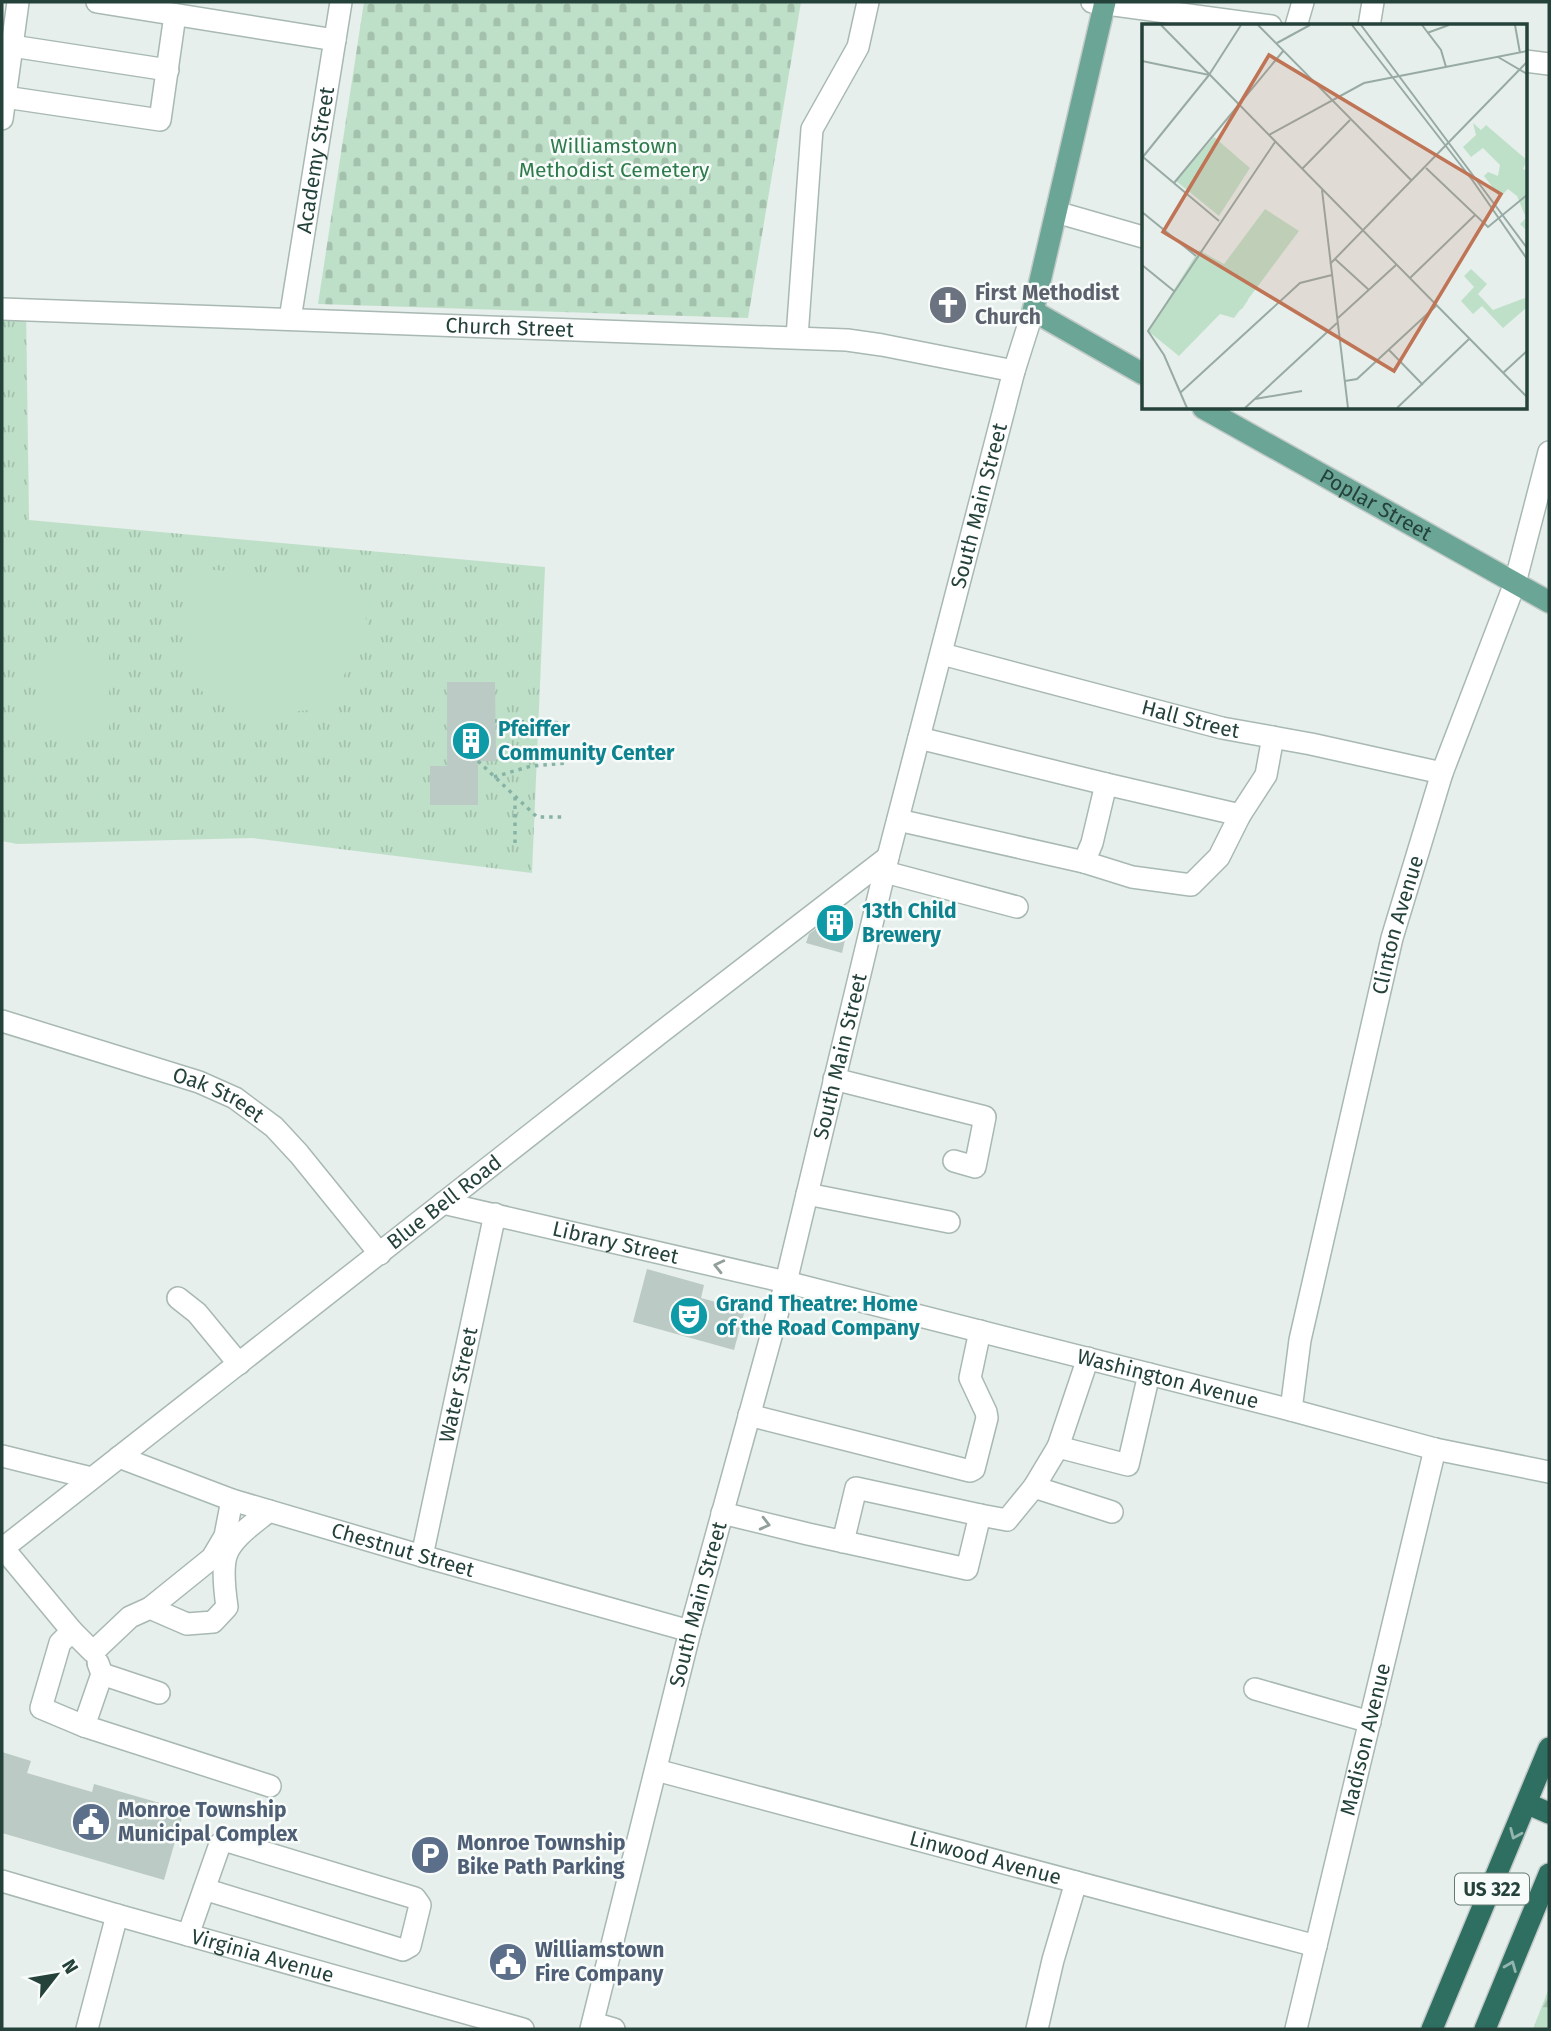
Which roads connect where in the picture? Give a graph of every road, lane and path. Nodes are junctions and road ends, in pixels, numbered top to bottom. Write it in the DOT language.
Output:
graph roads {
  1 [pos="18,2"];
  2 [pos="97,2"];
  3 [pos="341,2"];
  4 [pos="868,2"];
  5 [pos="1101,2"];
  6 [pos="1303,2"];
  7 [pos="1373,2"];
  8 [pos="175,15"];
  9 [pos="1230,24"];
  10 [pos="1297,24"];
  11 [pos="1369,24"];
  12 [pos="335,40"];
  13 [pos="12,46"];
  14 [pos="1526,61"];
  15 [pos="1549,64"];
  16 [pos="168,70"];
  17 [pos="5,97"];
  18 [pos="2,119"];
  19 [pos="1056,212"];
  20 [pos="1142,237"];
  21 [pos="2,309"];
  22 [pos="1033,311"];
  23 [pos="290,319"];
  24 [pos="797,337"];
  25 [pos="1014,371"];
  26 [pos="1142,373"];
  27 [pos="1207,410"];
  28 [pos="1549,452"];
  29 [pos="1516,583"];
  30 [pos="1549,603"];
  31 [pos="942,654"];
  32 [pos="495,721"];
  33 [pos="569,723"];
  34 [pos="1273,737"];
  35 [pos="919,738"];
  36 [pos="478,761"];
  37 [pos="567,763"];
  38 [pos="1442,773"];
  39 [pos="494,777"];
  40 [pos="1106,784"];
  41 [pos="515,797"];
  42 [pos="1240,815"];
  43 [pos="565,817"];
  44 [pos="898,820"];
  45 [pos="515,848"];
  46 [pos="1084,862"];
  47 [pos="886,864"];
  48 [pos="1017,907"];
  49 [pos="2,1021"];
  50 [pos="834,1079"];
  51 [pos="954,1161"];
  52 [pos="807,1194"];
  53 [pos="443,1203"];
  54 [pos="495,1214"];
  55 [pos="949,1222"];
  56 [pos="380,1254"];
  57 [pos="786,1282"];
  58 [pos="178,1298"];
  59 [pos="980,1331"];
  60 [pos="1088,1358"];
  61 [pos="239,1364"];
  62 [pos="1149,1374"];
  63 [pos="1291,1410"];
  64 [pos="749,1415"];
  65 [pos="1058,1447"];
  66 [pos="1435,1449"];
  67 [pos="2,1456"];
  68 [pos="119,1457"];
  69 [pos="1549,1472"];
  70 [pos="91,1478"];
  71 [pos="1034,1488"];
  72 [pos="232,1500"];
  73 [pos="269,1511"];
  74 [pos="1112,1512"];
  75 [pos="722,1513"];
  76 [pos="979,1516"];
  77 [pos="843,1542"];
  78 [pos="2,1549"];
  79 [pos="422,1556"];
  80 [pos="150,1608"];
  81 [pos="72,1631"];
  82 [pos="690,1631"];
  83 [pos="93,1652"];
  84 [pos="102,1674"];
  85 [pos="1255,1689"];
  86 [pos="159,1693"];
  87 [pos="1370,1722"];
  88 [pos="84,1726"];
  89 [pos="1549,1748"];
  90 [pos="656,1770"];
  91 [pos="270,1786"];
  92 [pos="1528,1804"];
  93 [pos="1549,1813"];
  94 [pos="1549,1874"];
  95 [pos="2,1881"];
  96 [pos="1076,1882"];
  97 [pos="204,1889"];
  98 [pos="117,1916"];
  99 [pos="188,1935"];
  100 [pos="1316,1946"];
  101 [pos="592,2026"];
  102 [pos="87,2029"];
  103 [pos="523,2029"];
  104 [pos="614,2029"];
  105 [pos="1037,2029"];
  106 [pos="1296,2029"];
  107 [pos="1432,2029"];
  108 [pos="1485,2029"];
  1 -- 13 [label="street"];
  2 -- 8 [label="street"];
  3 -- 12 [label="street, Academy Street"];
  4 -- 24 [label="street"];
  5 -- 9 [label="street"];
  5 -- 19 [label="main road, South Main Street"];
  6 -- 10 [label="street"];
  7 -- 11 [label="street"];
  8 -- 12 [label="street"];
  8 -- 16 [label="street"];
  12 -- 23 [label="street, Academy Street"];
  13 -- 16 [label="street"];
  13 -- 17 [label="street"];
  14 -- 15 [label="street"];
  16 -- 17 [label="street"];
  17 -- 18 [label="street"];
  19 -- 20 [label="street"];
  19 -- 22 [label="main road, South Main Street"];
  21 -- 23 [label="street, Church Street"];
  22 -- 25 [label="street, South Main Street"];
  22 -- 26 [label="main road"];
  23 -- 24 [label="street, Church Street"];
  24 -- 25 [label="street, Church Street"];
  25 -- 31 [label="street, South Main Street"];
  27 -- 29 [label="main road, Poplar Street"];
  28 -- 29 [label="street, Clinton Avenue"];
  29 -- 30 [label="main road, Poplar Street"];
  29 -- 38 [label="street, Clinton Avenue"];
  31 -- 34 [label="street, Hall Street"];
  31 -- 35 [label="street, South Main Street"];
  32 -- 33 [label="path"];
  34 -- 38 [label="street, Hall Street"];
  34 -- 42 [label="street"];
  35 -- 40 [label="street"];
  35 -- 44 [label="street, South Main Street"];
  36 -- 39 [label="path"];
  37 -- 39 [label="path"];
  38 -- 63 [label="street, Clinton Avenue"];
  39 -- 41 [label="path"];
  40 -- 42 [label="street"];
  40 -- 46 [label="street"];
  41 -- 43 [label="path"];
  41 -- 45 [label="path"];
  42 -- 46 [label="street"];
  44 -- 46 [label="street"];
  44 -- 47 [label="street, South Main Street"];
  47 -- 48 [label="street"];
  47 -- 50 [label="street, South Main Street"];
  47 -- 53 [label="street, Blue Bell Road"];
  49 -- 56 [label="street, Oak Street"];
  50 -- 51 [label="street"];
  50 -- 52 [label="street, South Main Street"];
  52 -- 55 [label="street"];
  52 -- 57 [label="street, South Main Street"];
  53 -- 54 [label="street, Library Street"];
  53 -- 56 [label="street, Blue Bell Road"];
  57 -- 54 [label="street, Library Street, one-way"];
  54 -- 79 [label="street, Water Street"];
  56 -- 61 [label="street, Blue Bell Road"];
  57 -- 59 [label="street, Washington Avenue"];
  57 -- 64 [label="street, South Main Street"];
  58 -- 61 [label="street"];
  59 -- 60 [label="street, Washington Avenue"];
  59 -- 64 [label="street"];
  60 -- 62 [label="street, Washington Avenue"];
  60 -- 65 [label="street"];
  61 -- 68 [label="street, Blue Bell Road"];
  62 -- 63 [label="street, Washington Avenue"];
  62 -- 65 [label="street"];
  63 -- 66 [label="street, Washington Avenue"];
  64 -- 75 [label="street, South Main Street"];
  65 -- 71 [label="street"];
  66 -- 69 [label="street, Washington Avenue"];
  66 -- 87 [label="street, Madison Avenue"];
  67 -- 70 [label="street"];
  68 -- 70 [label="street, Blue Bell Road"];
  68 -- 72 [label="street, Chestnut Street"];
  70 -- 78 [label="street, Blue Bell Road"];
  71 -- 74 [label="street"];
  71 -- 76 [label="street"];
  72 -- 73 [label="street, Chestnut Street"];
  72 -- 80 [label="street"];
  73 -- 79 [label="street, Chestnut Street"];
  73 -- 80 [label="street"];
  75 -- 77 [label="street, one-way"];
  75 -- 82 [label="street, South Main Street"];
  76 -- 77 [label="street"];
  76 -- 77 [label="street"];
  78 -- 81 [label="street"];
  79 -- 82 [label="street, Chestnut Street"];
  80 -- 83 [label="street"];
  81 -- 83 [label="street"];
  81 -- 88 [label="street"];
  82 -- 90 [label="street, South Main Street"];
  83 -- 84 [label="street"];
  84 -- 86 [label="street"];
  84 -- 88 [label="street"];
  85 -- 87 [label="street"];
  87 -- 100 [label="street, Madison Avenue"];
  88 -- 91 [label="street"];
  89 -- 92 [label="highway, US 322"];
  90 -- 96 [label="street, Linwood Avenue"];
  90 -- 101 [label="street, South Main Street"];
  92 -- 93 [label="highway"];
  92 -- 107 [label="highway, US 322, one-way"];
  108 -- 94 [label="highway, US 322, one-way"];
  95 -- 98 [label="street, Virginia Avenue"];
  96 -- 100 [label="street, Linwood Avenue"];
  96 -- 105 [label="street"];
  97 -- 97 [label="street"];
  97 -- 99 [label="street"];
  98 -- 99 [label="street, Virginia Avenue"];
  98 -- 102 [label="street"];
  99 -- 103 [label="street, Virginia Avenue"];
  100 -- 106 [label="street, Madison Avenue"];
  101 -- 104 [label="street"];
}
